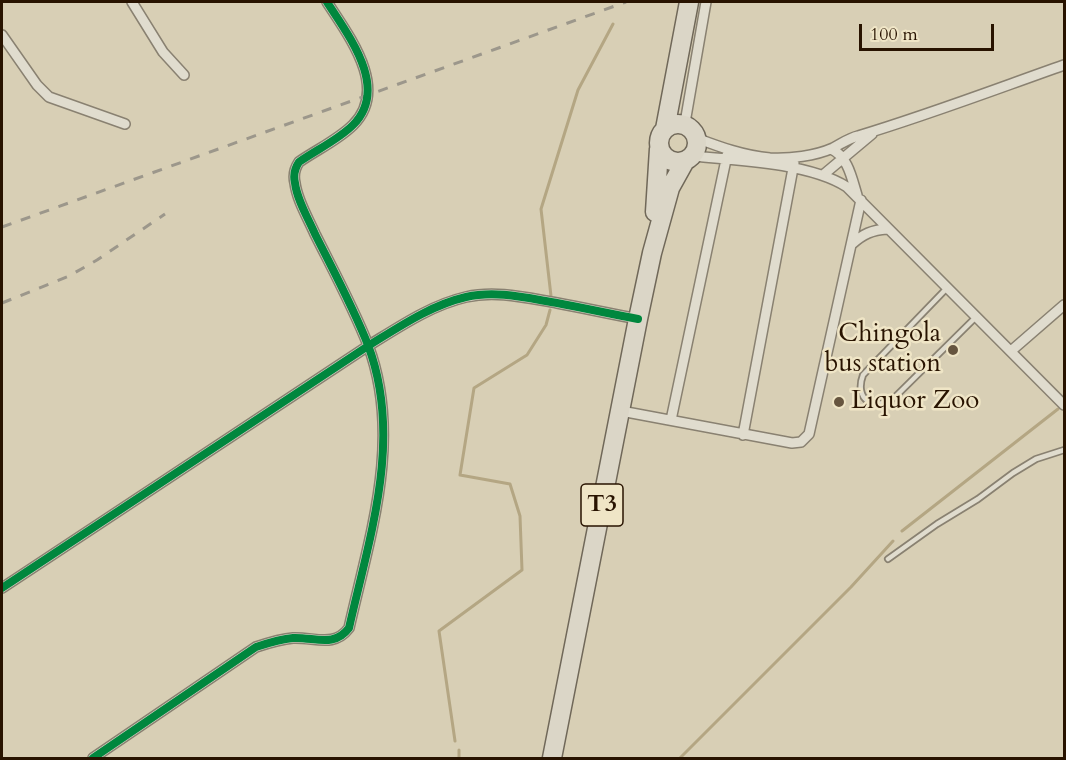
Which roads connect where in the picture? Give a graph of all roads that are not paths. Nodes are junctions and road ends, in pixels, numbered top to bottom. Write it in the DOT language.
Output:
graph roads {
  1 [pos="132,2"];
  2 [pos="327,2"];
  3 [pos="689,2"];
  4 [pos="706,2"];
  5 [pos="2,35"];
  6 [pos="678,59"];
  7 [pos="1065,65"];
  8 [pos="184,75"];
  9 [pos="125,124"];
  10 [pos="691,128"];
  11 [pos="664,129"];
  12 [pos="874,132"];
  13 [pos="855,148"];
  14 [pos="659,149"];
  15 [pos="831,149"];
  16 [pos="727,155"];
  17 [pos="795,157"];
  18 [pos="689,159"];
  19 [pos="843,159"];
  20 [pos="793,169"];
  21 [pos="848,170"];
  22 [pos="824,175"];
  23 [pos="859,197"];
  24 [pos="887,229"];
  25 [pos="852,244"];
  26 [pos="652,253"];
  27 [pos="947,288"];
  28 [pos="1065,305"];
  29 [pos="977,317"];
  30 [pos="638,319"];
  31 [pos="368,346"];
  32 [pos="1011,351"];
  33 [pos="1065,405"];
  34 [pos="621,411"];
  35 [pos="671,420"];
  36 [pos="742,435"];
  37 [pos="1065,450"];
  38 [pos="888,559"];
  39 [pos="2,588"];
  40 [pos="93,759"];
  41 [pos="552,759"];
  1 -- 8 [label="street"];
  2 -- 31 [label="street"];
  3 -- 6 [label="highway, T3"];
  4 -- 10 [label="street"];
  5 -- 9 [label="street"];
  6 -- 10 [label="highway, T3"];
  6 -- 11 [label="highway, T3"];
  7 -- 12 [label="street"];
  10 -- 11 [label="highway"];
  10 -- 16 [label="street"];
  10 -- 18 [label="highway, T3"];
  11 -- 14 [label="highway, T3"];
  12 -- 13 [label="street"];
  12 -- 15 [label="street"];
  13 -- 19 [label="street"];
  13 -- 21 [label="street"];
  14 -- 18 [label="highway"];
  14 -- 26 [label="highway, T3"];
  15 -- 17 [label="street"];
  15 -- 19 [label="street"];
  16 -- 17 [label="street"];
  16 -- 18 [label="street"];
  16 -- 20 [label="street"];
  16 -- 35 [label="street"];
  17 -- 20 [label="street"];
  18 -- 26 [label="highway, T3"];
  19 -- 21 [label="street"];
  19 -- 22 [label="street"];
  20 -- 22 [label="street"];
  20 -- 36 [label="street"];
  21 -- 23 [label="street"];
  22 -- 23 [label="street"];
  23 -- 24 [label="street"];
  23 -- 25 [label="street"];
  24 -- 25 [label="street"];
  24 -- 27 [label="street"];
  25 -- 36 [label="street"];
  26 -- 30 [label="highway, T3"];
  27 -- 29 [label="street"];
  27 -- 29 [label="lane"];
  28 -- 32 [label="street"];
  29 -- 32 [label="street"];
  30 -- 31 [label="street"];
  30 -- 34 [label="highway, T3"];
  31 -- 39 [label="street"];
  31 -- 40 [label="street"];
  32 -- 33 [label="street"];
  34 -- 35 [label="street"];
  34 -- 41 [label="highway, T3"];
  35 -- 36 [label="street"];
  37 -- 38 [label="lane"];
}
